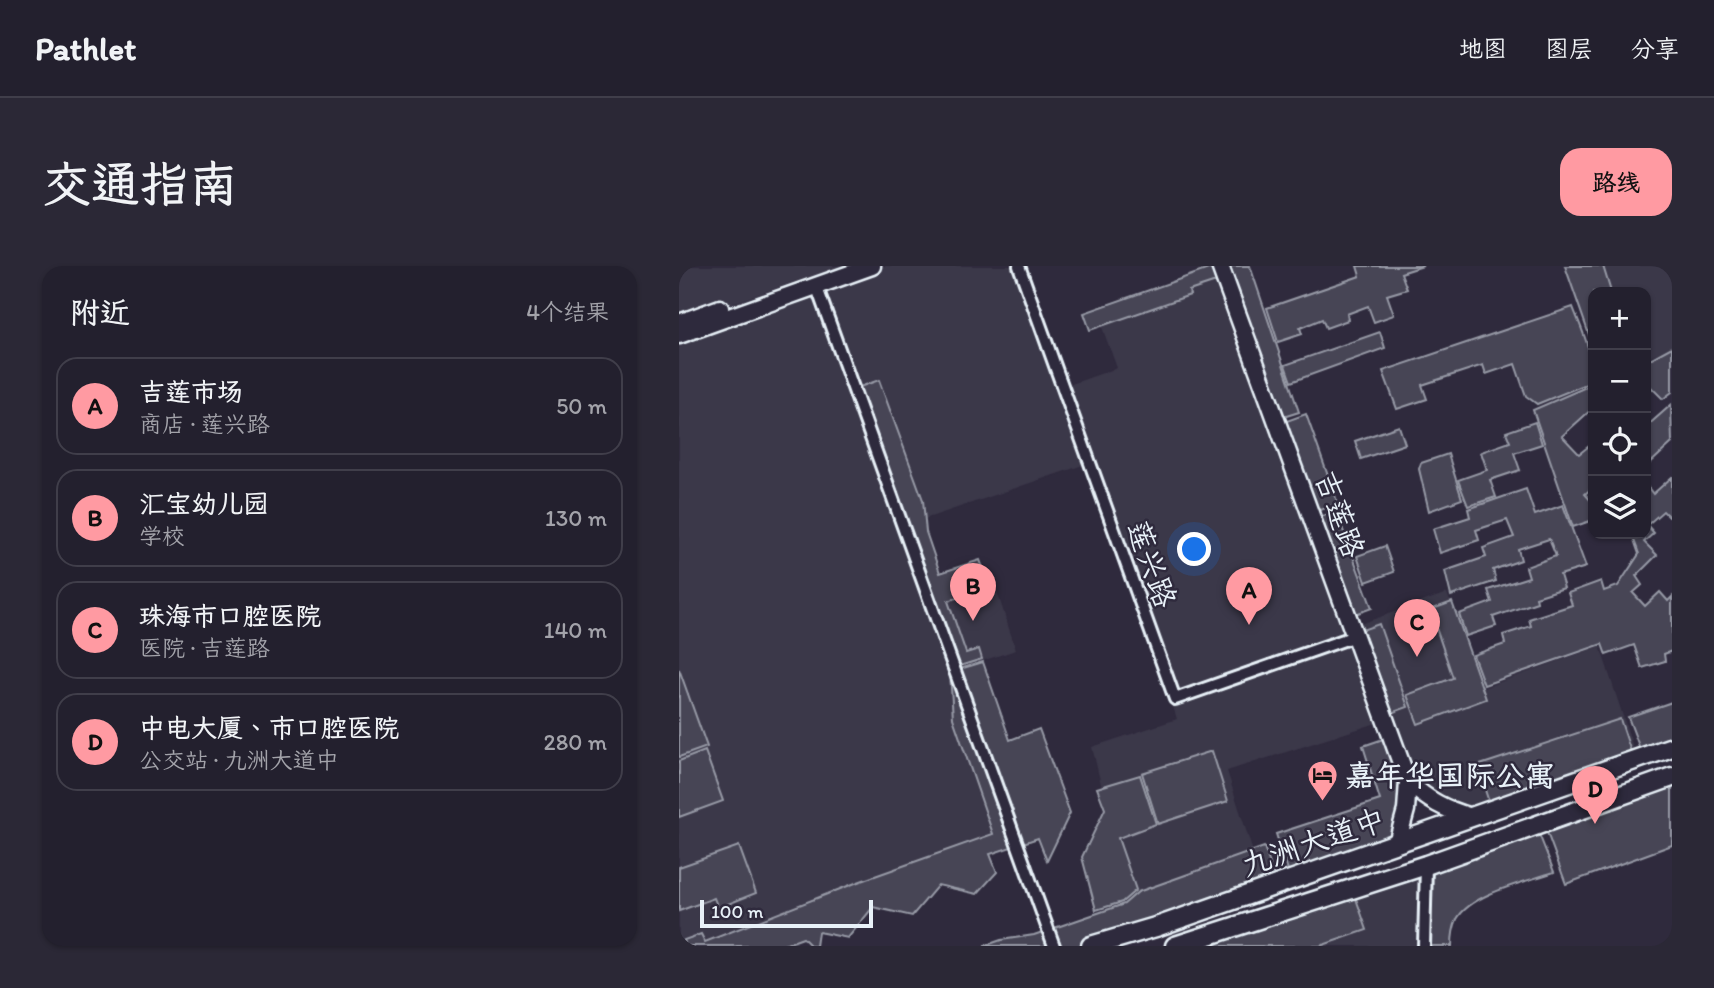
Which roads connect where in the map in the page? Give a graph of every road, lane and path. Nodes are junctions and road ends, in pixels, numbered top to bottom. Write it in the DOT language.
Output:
graph roads {
  1 [pos="841,266"];
  2 [pos="872,266"];
  3 [pos="1019,266"];
  4 [pos="1220,266"];
  5 [pos="816,285"];
  6 [pos="679,323"];
  7 [pos="679,335"];
  8 [pos="1355,636"];
  9 [pos="1672,747"];
  10 [pos="1672,777"];
  11 [pos="1408,782"];
  12 [pos="1471,817"];
  13 [pos="1397,843"];
  14 [pos="1426,864"];
  15 [pos="1055,946"];
  16 [pos="1091,946"];
  17 [pos="1175,946"];
  18 [pos="1424,946"];
  1 -- 6 [label="main road"];
  2 -- 5 [label="main road"];
  3 -- 8 [label="street, 莲兴路"];
  4 -- 8 [label="main road, 吉莲路"];
  5 -- 7 [label="main road"];
  5 -- 15 [label="street"];
  8 -- 11 [label="main road, 吉莲路"];
  9 -- 12 [label="main road, 九洲大道中"];
  10 -- 14 [label="main road, 九洲大道中"];
  11 -- 12 [label="main road"];
  11 -- 13 [label="main road"];
  12 -- 13 [label="main road, 九洲大道中"];
  13 -- 16 [label="main road, 九洲大道中"];
  14 -- 17 [label="main road, 九洲大道中"];
  14 -- 18 [label="street"];
}
